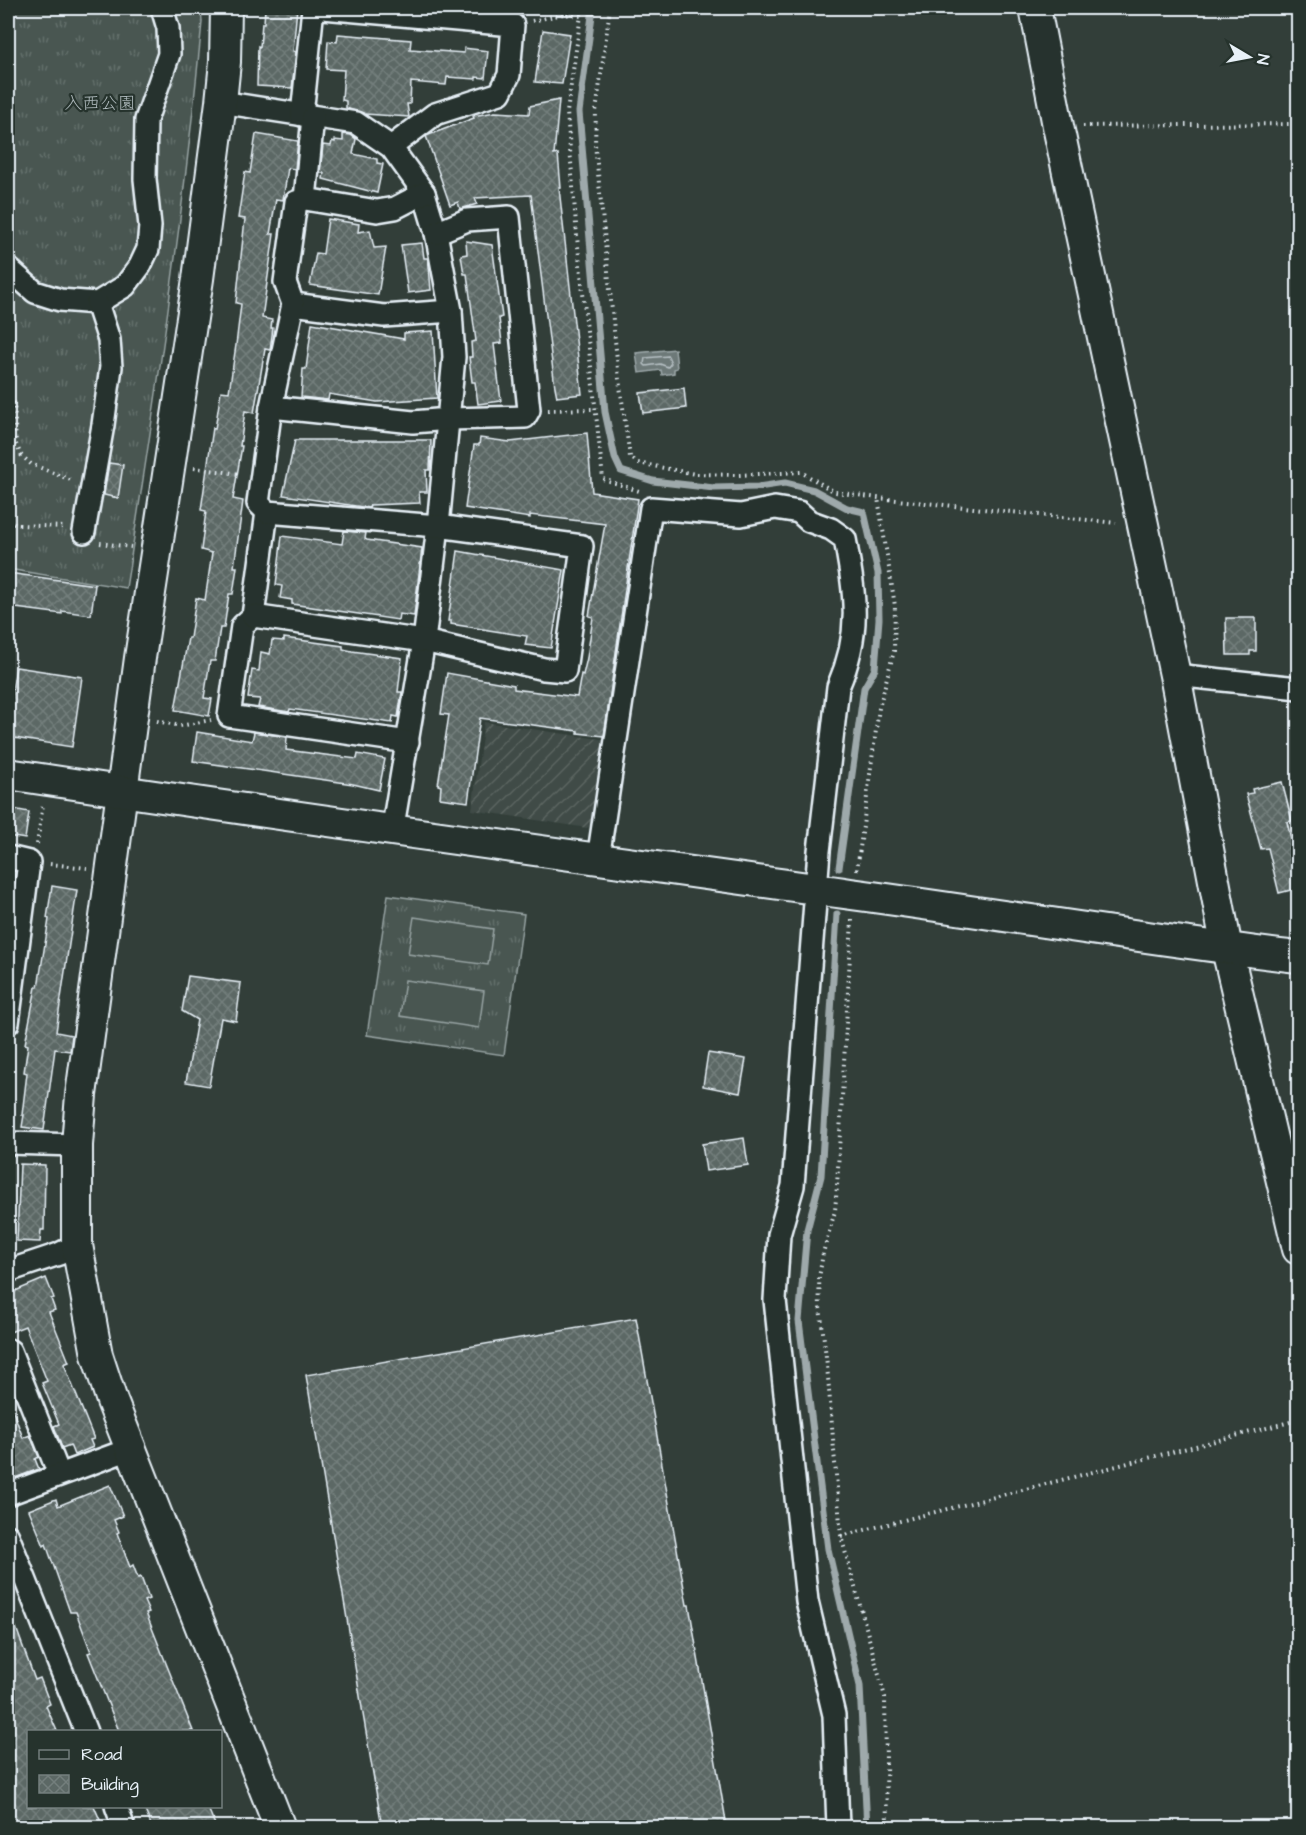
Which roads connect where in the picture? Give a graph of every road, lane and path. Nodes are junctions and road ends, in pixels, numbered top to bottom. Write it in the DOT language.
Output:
graph roads {
  1 [pos="162,8"];
  2 [pos="226,8"];
  3 [pos="313,8"];
  4 [pos="323,8"];
  5 [pos="582,8"];
  6 [pos="610,8"];
  7 [pos="1035,8"];
  8 [pos="581,16"];
  9 [pos="513,25"];
  10 [pos="221,102"];
  11 [pos="308,116"];
  12 [pos="1299,124"];
  13 [pos="1058,126"];
  14 [pos="391,147"];
  15 [pos="424,193"];
  16 [pos="305,199"];
  17 [pos="436,233"];
  18 [pos="8,268"];
  19 [pos="97,303"];
  20 [pos="293,304"];
  21 [pos="451,311"];
  22 [pos="8,385"];
  23 [pos="272,407"];
  24 [pos="595,409"];
  25 [pos="529,410"];
  26 [pos="449,419"];
  27 [pos="192,468"];
  28 [pos="262,477"];
  29 [pos="92,489"];
  30 [pos="648,493"];
  31 [pos="878,498"];
  32 [pos="267,512"];
  33 [pos="438,526"];
  34 [pos="1144,526"];
  35 [pos="84,532"];
  36 [pos="253,616"];
  37 [pos="424,641"];
  38 [pos="1175,675"];
  39 [pos="1299,688"];
  40 [pos="229,716"];
  41 [pos="157,721"];
  42 [pos="408,742"];
  43 [pos="8,774"];
  44 [pos="122,792"];
  45 [pos="44,801"];
  46 [pos="392,831"];
  47 [pos="8,857"];
  48 [pos="598,860"];
  49 [pos="29,862"];
  50 [pos="91,868"];
  51 [pos="816,889"];
  52 [pos="854,894"];
  53 [pos="1227,949"];
  54 [pos="1299,957"];
  55 [pos="8,1023"];
  56 [pos="8,1143"];
  57 [pos="77,1145"];
  58 [pos="77,1245"];
  59 [pos="1299,1249"];
  60 [pos="8,1271"];
  61 [pos="8,1350"];
  62 [pos="1299,1420"];
  63 [pos="130,1449"];
  64 [pos="59,1474"];
  65 [pos="8,1494"];
  66 [pos="8,1536"];
  67 [pos="841,1536"];
  68 [pos="86,1730"];
  69 [pos="117,1808"];
  70 [pos="124,1827"];
  71 [pos="280,1827"];
  72 [pos="838,1827"];
  73 [pos="887,1827"];
  1 -- 19 [label="street"];
  2 -- 10 [label="street"];
  3 -- 11 [label="street"];
  4 -- 9 [label="street"];
  5 -- 8 [label="path"];
  6 -- 31 [label="path"];
  7 -- 13 [label="street"];
  8 -- 9 [label="path"];
  8 -- 24 [label="path"];
  9 -- 14 [label="street"];
  10 -- 11 [label="street"];
  10 -- 44 [label="street"];
  11 -- 14 [label="street"];
  11 -- 16 [label="street"];
  12 -- 13 [label="path"];
  13 -- 34 [label="street"];
  14 -- 15 [label="street"];
  15 -- 16 [label="street"];
  15 -- 17 [label="street"];
  16 -- 20 [label="street"];
  17 -- 21 [label="street"];
  17 -- 25 [label="street"];
  18 -- 19 [label="street"];
  19 -- 29 [label="street"];
  20 -- 21 [label="street"];
  20 -- 23 [label="street"];
  21 -- 26 [label="street"];
  22 -- 29 [label="path"];
  23 -- 26 [label="street"];
  23 -- 28 [label="street"];
  24 -- 25 [label="path"];
  24 -- 30 [label="path"];
  25 -- 26 [label="street"];
  26 -- 33 [label="street"];
  27 -- 28 [label="path"];
  28 -- 32 [label="street"];
  29 -- 35 [label="street"];
  31 -- 34 [label="path"];
  31 -- 52 [label="path"];
  32 -- 33 [label="street"];
  32 -- 36 [label="street"];
  33 -- 37 [label="street"];
  33 -- 37 [label="street"];
  34 -- 38 [label="street"];
  36 -- 37 [label="street"];
  36 -- 40 [label="street"];
  37 -- 42 [label="street"];
  38 -- 39 [label="street"];
  38 -- 53 [label="street"];
  40 -- 41 [label="path"];
  40 -- 42 [label="street"];
  42 -- 46 [label="street"];
  43 -- 44 [label="street"];
  44 -- 46 [label="street"];
  44 -- 57 [label="street"];
  45 -- 49 [label="path"];
  46 -- 48 [label="street"];
  47 -- 49 [label="street"];
  48 -- 51 [label="street"];
  48 -- 51 [label="street"];
  49 -- 50 [label="path"];
  49 -- 55 [label="street"];
  51 -- 52 [label="street"];
  51 -- 72 [label="street"];
  52 -- 53 [label="street"];
  52 -- 67 [label="path"];
  53 -- 54 [label="street"];
  53 -- 59 [label="street"];
  56 -- 57 [label="street"];
  57 -- 58 [label="street"];
  58 -- 60 [label="street"];
  58 -- 63 [label="street"];
  61 -- 64 [label="street"];
  62 -- 67 [label="path"];
  63 -- 64 [label="street"];
  63 -- 71 [label="street"];
  64 -- 65 [label="street"];
  66 -- 68 [label="street"];
  67 -- 73 [label="path"];
  69 -- 70 [label="street"];
}
